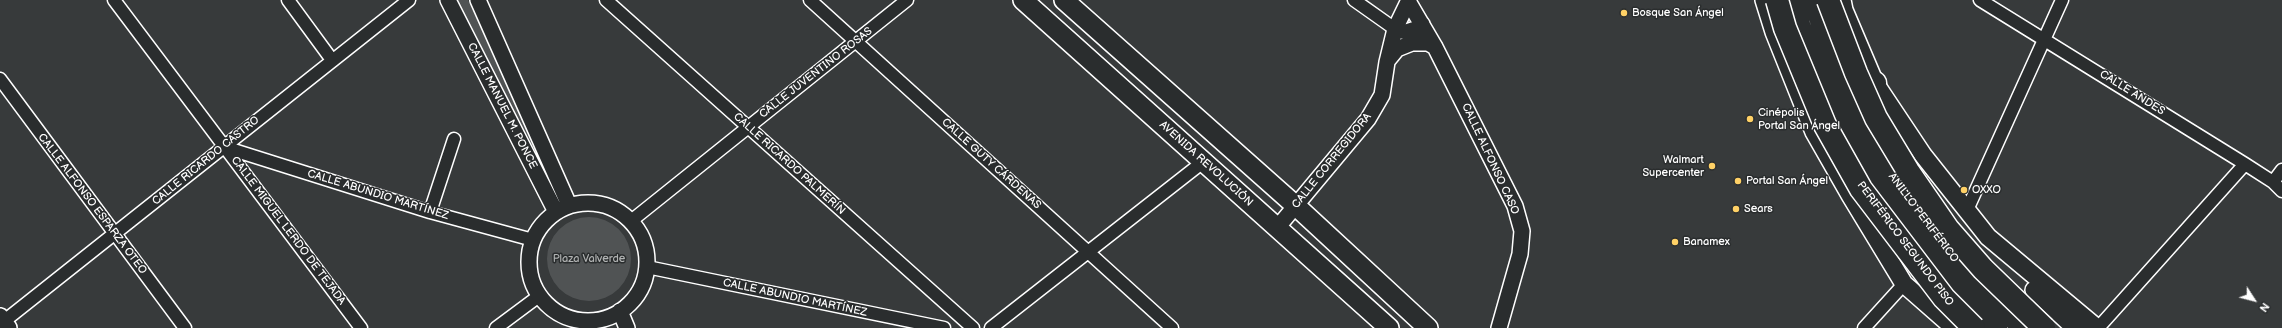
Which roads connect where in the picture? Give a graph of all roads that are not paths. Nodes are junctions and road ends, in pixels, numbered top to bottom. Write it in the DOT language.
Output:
graph roads {
  1 [pos="114,0"];
  2 [pos="288,0"];
  3 [pos="409,0"];
  4 [pos="448,0"];
  5 [pos="478,0"];
  6 [pos="606,0"];
  7 [pos="810,0"];
  8 [pos="907,0"];
  9 [pos="1023,0"];
  10 [pos="1064,0"];
  11 [pos="1354,0"];
  12 [pos="1408,0"];
  13 [pos="1764,0"];
  14 [pos="1777,0"];
  15 [pos="1792,0"];
  16 [pos="1813,0"];
  17 [pos="1828,0"];
  18 [pos="1842,0"];
  19 [pos="1980,0"];
  20 [pos="2062,0"];
  21 [pos="1422,24"];
  22 [pos="1395,29"];
  23 [pos="2044,38"];
  24 [pos="855,42"];
  25 [pos="1435,47"];
  26 [pos="332,60"];
  27 [pos="1387,62"];
  28 [pos="0,79"];
  29 [pos="1875,83"];
  30 [pos="1806,112"];
  31 [pos="747,127"];
  32 [pos="1859,137"];
  33 [pos="454,139"];
  34 [pos="224,147"];
  35 [pos="1203,162"];
  36 [pos="2245,164"];
  37 [pos="2282,170"];
  38 [pos="2273,182"];
  39 [pos="2282,191"];
  40 [pos="1296,206"];
  41 [pos="562,209"];
  42 [pos="1967,210"];
  43 [pos="430,212"];
  44 [pos="631,221"];
  45 [pos="1277,228"];
  46 [pos="115,234"];
  47 [pos="1988,237"];
  48 [pos="533,240"];
  49 [pos="1088,251"];
  50 [pos="647,267"];
  51 [pos="1904,284"];
  52 [pos="539,296"];
  53 [pos="620,311"];
  54 [pos="4,322"];
  55 [pos="601,324"];
  56 [pos="185,328"];
  57 [pos="361,328"];
  58 [pos="496,328"];
  59 [pos="627,328"];
  60 [pos="944,328"];
  61 [pos="973,328"];
  62 [pos="991,328"];
  63 [pos="1172,328"];
  64 [pos="1389,328"];
  65 [pos="1428,328"];
  66 [pos="1499,328"];
  67 [pos="1864,328"];
  68 [pos="1954,328"];
  69 [pos="1974,328"];
  70 [pos="1996,328"];
  71 [pos="2024,328"];
  72 [pos="2044,328"];
  73 [pos="2075,328"];
  74 [pos="2098,328"];
  1 -- 34 [label="street, CALLE MIGUEL LERDO DE TEJADA"];
  2 -- 26 [label="street"];
  3 -- 26 [label="street, CALLE RICARDO CASTRO"];
  4 -- 41 [label="street, CALLE MANUEL M. PONCE"];
  5 -- 41 [label="street, CALLE MANUEL M. PONCE"];
  6 -- 31 [label="street, CALLE RICARDO PALMERÍN"];
  7 -- 24 [label="street, CALLE GUTY CÁRDENAS"];
  8 -- 24 [label="street, CALLE JUVENTINO ROSAS"];
  9 -- 35 [label="main road, AVENIDA REVOLUCIÓN"];
  10 -- 40 [label="main road"];
  11 -- 22 [label="street"];
  12 -- 21 [label="street, CALLE ALFONSO CASO"];
  12 -- 22 [label="street, CALLE CORREGIDORA"];
  13 -- 30 [label="main road"];
  14 -- 69 [label="highway, PERIFÉRICO SEGUNDO PISO, bridge"];
  15 -- 32 [label="highway, ANILLO PERIFÉRICO"];
  16 -- 32 [label="highway, ANILLO PERIFÉRICO"];
  17 -- 72 [label="highway, bridge"];
  18 -- 29 [label="main road"];
  19 -- 23 [label="street, CALLE ANDES"];
  20 -- 23 [label="street"];
  21 -- 22 [label="street"];
  21 -- 25 [label="street, CALLE ALFONSO CASO"];
  22 -- 27 [label="street, CALLE CORREGIDORA"];
  23 -- 36 [label="street, CALLE ANDES"];
  23 -- 42 [label="street"];
  24 -- 31 [label="street, CALLE JUVENTINO ROSAS"];
  24 -- 49 [label="street, CALLE GUTY CÁRDENAS"];
  25 -- 27 [label="street"];
  25 -- 66 [label="street, CALLE ALFONSO CASO"];
  26 -- 34 [label="street, CALLE RICARDO CASTRO"];
  27 -- 40 [label="street, CALLE CORREGIDORA"];
  28 -- 46 [label="street, CALLE ALFONSO ESPARZA OTEO"];
  29 -- 32 [label="highway"];
  29 -- 42 [label="main road"];
  30 -- 32 [label="highway"];
  30 -- 51 [label="main road"];
  31 -- 44 [label="street, CALLE JUVENTINO ROSAS"];
  31 -- 61 [label="street, CALLE RICARDO PALMERÍN"];
  32 -- 70 [label="highway, ANILLO PERIFÉRICO"];
  32 -- 71 [label="highway, ANILLO PERIFÉRICO"];
  33 -- 43 [label="street"];
  34 -- 43 [label="street, CALLE ABUNDIO MARTÍNEZ"];
  34 -- 46 [label="street, CALLE RICARDO CASTRO"];
  34 -- 57 [label="street, CALLE MIGUEL LERDO DE TEJADA"];
  35 -- 45 [label="main road, AVENIDA REVOLUCIÓN"];
  35 -- 49 [label="street"];
  36 -- 38 [label="street, CALLE ANDES"];
  36 -- 74 [label="street"];
  37 -- 38 [label="street"];
  38 -- 39 [label="street, CALLE ANDES"];
  40 -- 45 [label="street, CALLE CORREGIDORA"];
  40 -- 65 [label="main road"];
  41 -- 44 [label="street"];
  41 -- 48 [label="street"];
  42 -- 47 [label="main road"];
  43 -- 48 [label="street, CALLE ABUNDIO MARTÍNEZ"];
  44 -- 50 [label="street"];
  45 -- 64 [label="main road, AVENIDA REVOLUCIÓN"];
  46 -- 54 [label="street, CALLE RICARDO CASTRO"];
  46 -- 56 [label="street, CALLE ALFONSO ESPARZA OTEO"];
  47 -- 73 [label="main road"];
  47 -- 74 [label="main road"];
  48 -- 52 [label="street"];
  49 -- 62 [label="street"];
  49 -- 63 [label="street, CALLE GUTY CÁRDENAS"];
  50 -- 53 [label="street"];
  50 -- 60 [label="street, CALLE ABUNDIO MARTÍNEZ"];
  51 -- 67 [label="street"];
  51 -- 68 [label="main road"];
  52 -- 55 [label="street"];
  52 -- 58 [label="street"];
  53 -- 55 [label="street"];
  53 -- 59 [label="street"];
}
